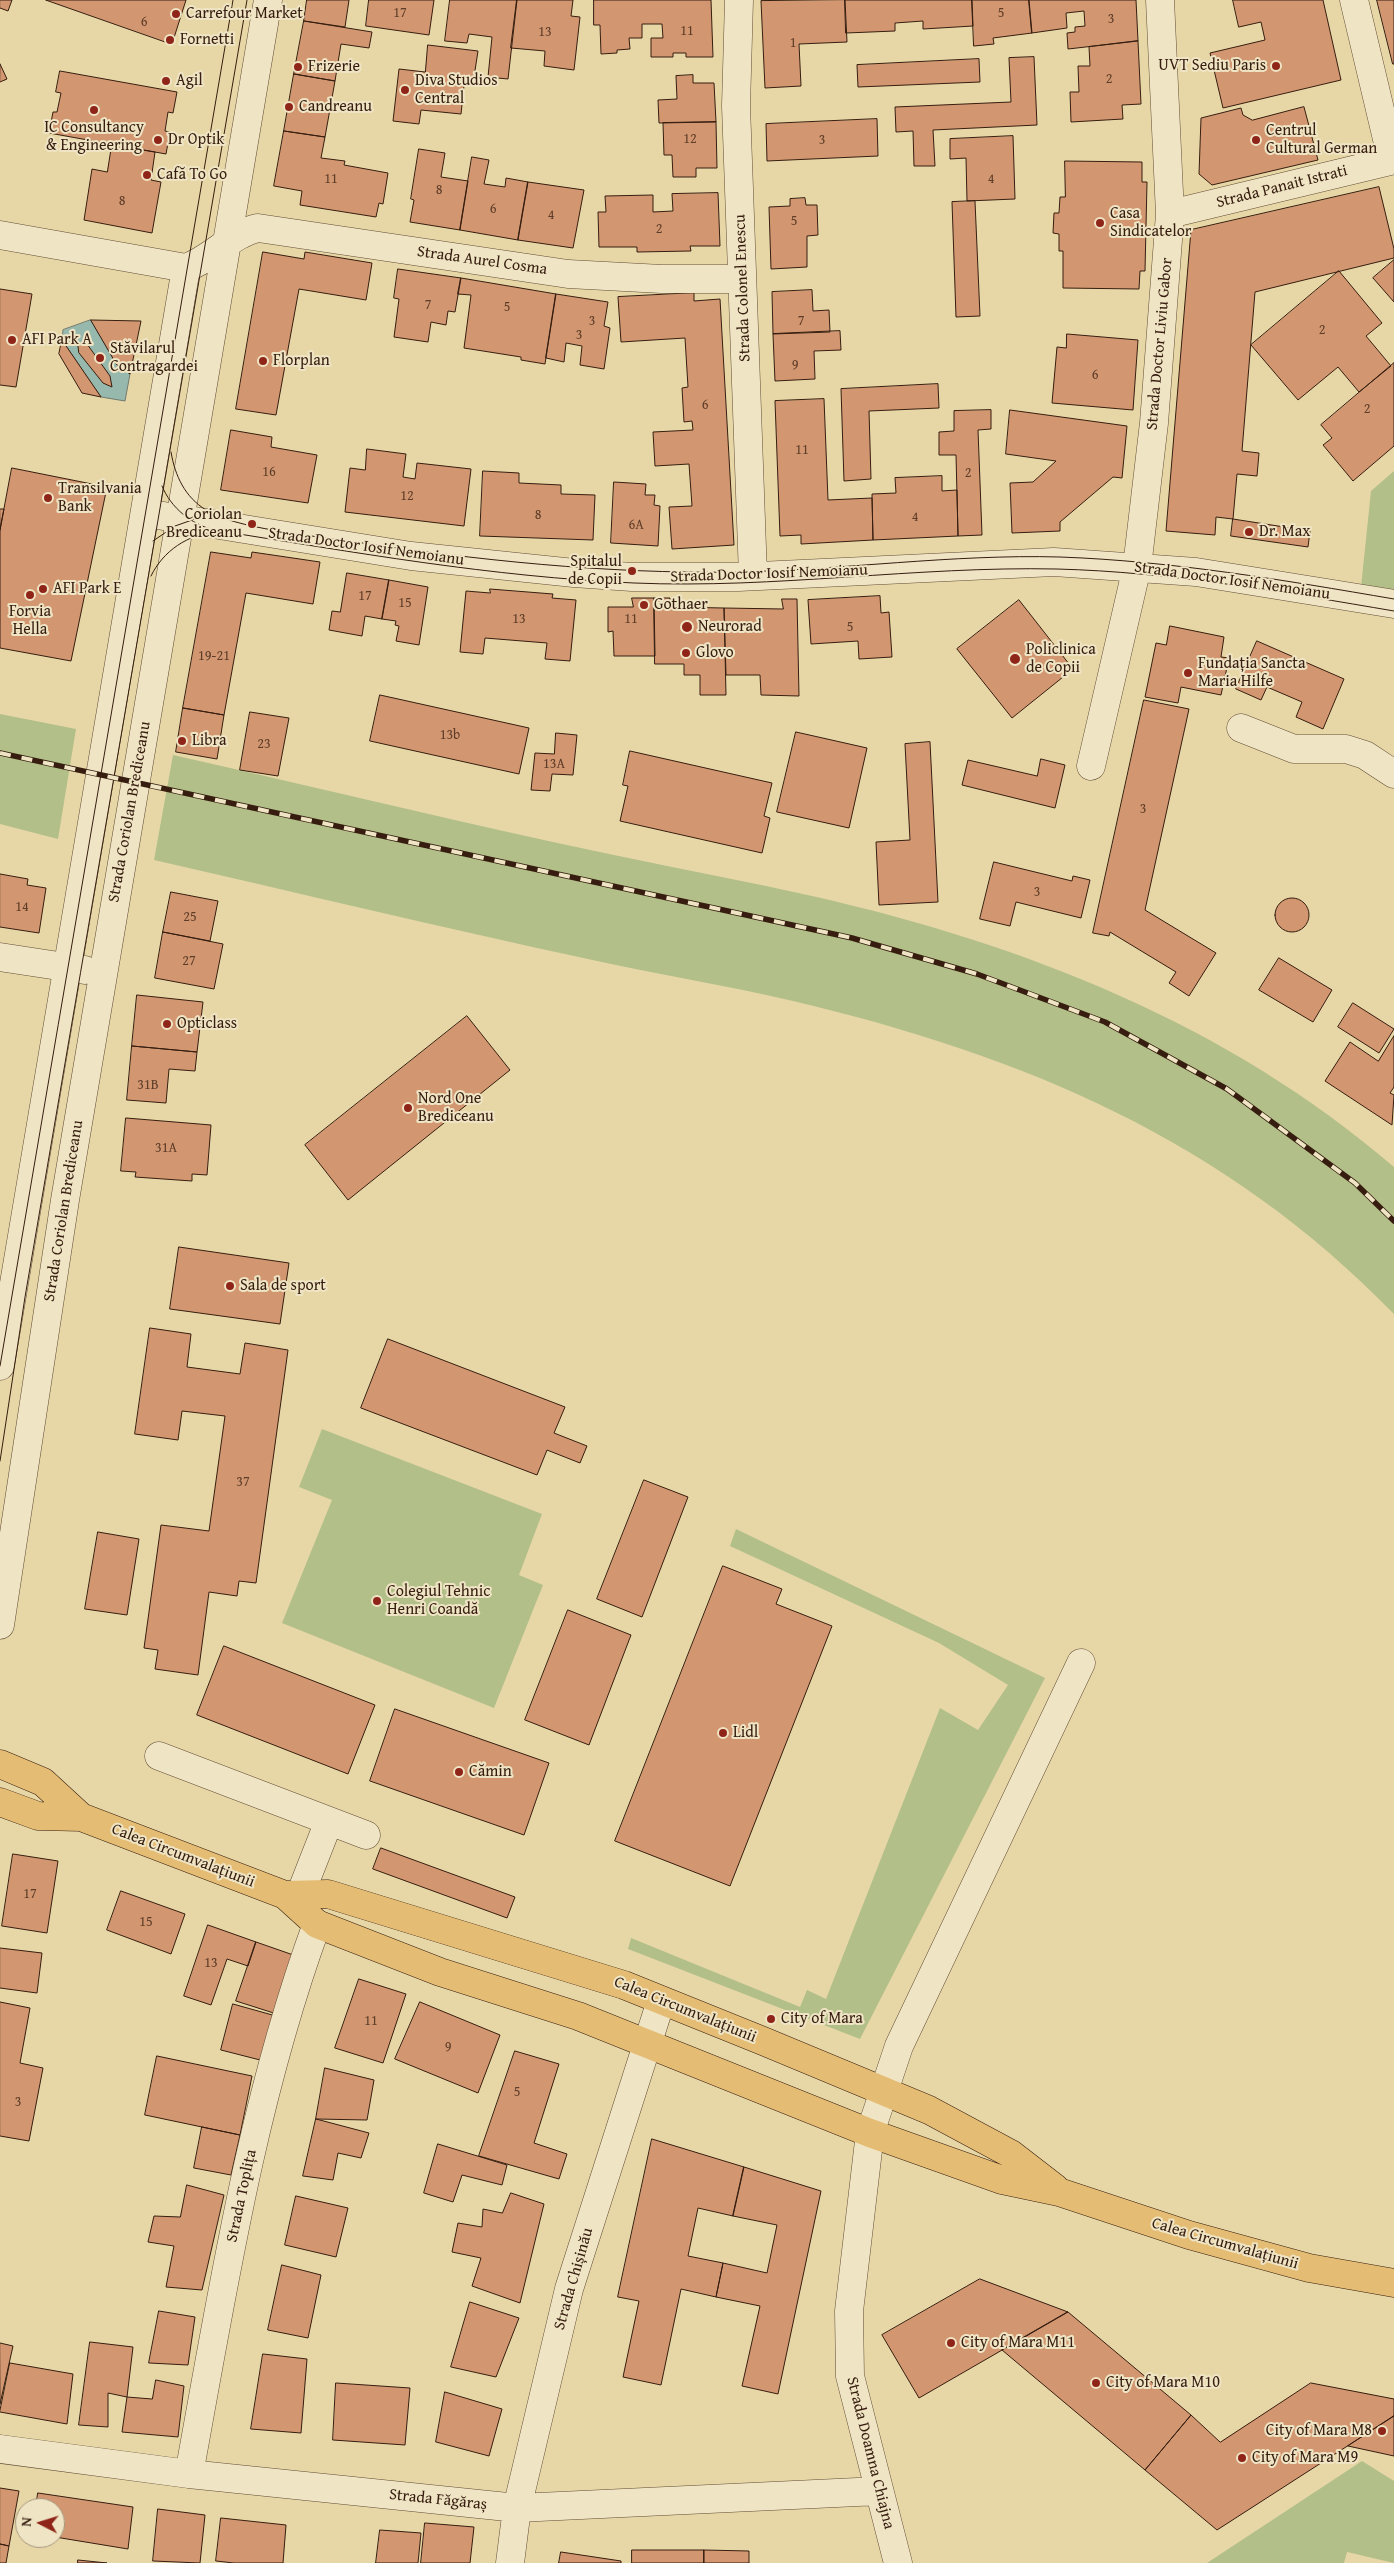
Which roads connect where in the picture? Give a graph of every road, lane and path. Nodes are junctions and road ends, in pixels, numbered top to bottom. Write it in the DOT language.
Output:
graph roads {
  1 [pos="268,0"];
  2 [pos="739,0"];
  3 [pos="1160,0"];
  4 [pos="1354,0"];
  5 [pos="1393,160"];
  6 [pos="1170,214"];
  7 [pos="0,235"];
  8 [pos="227,243"];
  9 [pos="186,268"];
  10 [pos="742,278"];
  11 [pos="145,513"];
  12 [pos="181,518"];
  13 [pos="1137,567"];
  14 [pos="753,576"];
  15 [pos="1394,604"];
  16 [pos="1240,728"];
  17 [pos="1091,766"];
  18 [pos="1394,774"];
  19 [pos="0,957"];
  20 [pos="66,967"];
  21 [pos="103,973"];
  22 [pos="0,1366"];
  23 [pos="0,1625"];
  24 [pos="1081,1663"];
  25 [pos="159,1756"];
  26 [pos="0,1764"];
  27 [pos="0,1802"];
  28 [pos="81,1817"];
  29 [pos="329,1820"];
  30 [pos="366,1835"];
  31 [pos="293,1895"];
  32 [pos="318,1924"];
  33 [pos="661,2001"];
  34 [pos="647,2043"];
  35 [pos="884,2090"];
  36 [pos="870,2133"];
  37 [pos="1059,2192"];
  38 [pos="1394,2283"];
  39 [pos="0,2449"];
  40 [pos="189,2474"];
  41 [pos="879,2491"];
  42 [pos="517,2508"];
  43 [pos="510,2563"];
  44 [pos="898,2563"];
  1 -- 8 [label="street, Strada Coriolan Brediceanu"];
  2 -- 10 [label="street, Strada Colonel Enescu"];
  3 -- 6 [label="street, Strada Doctor Liviu Gabor"];
  4 -- 5 [label="street"];
  5 -- 6 [label="street, Strada Panait Istrati"];
  6 -- 13 [label="street, Strada Doctor Liviu Gabor"];
  7 -- 9 [label="street"];
  8 -- 9 [label="street, Strada Aurel Cosma"];
  8 -- 10 [label="street, Strada Aurel Cosma"];
  8 -- 12 [label="street, Strada Coriolan Brediceanu"];
  9 -- 11 [label="street"];
  10 -- 14 [label="street, Strada Colonel Enescu"];
  11 -- 12 [label="street, Strada Doctor Iosif Nemoianu"];
  11 -- 20 [label="street"];
  12 -- 14 [label="street, Strada Doctor Iosif Nemoianu"];
  12 -- 21 [label="street, Strada Coriolan Brediceanu"];
  13 -- 14 [label="street, Strada Doctor Iosif Nemoianu"];
  13 -- 15 [label="street, Strada Doctor Iosif Nemoianu"];
  13 -- 17 [label="street, Strada Doctor Liviu Gabor"];
  16 -- 18 [label="street"];
  19 -- 20 [label="street"];
  20 -- 21 [label="street"];
  20 -- 22 [label="street"];
  21 -- 23 [label="street, Strada Coriolan Brediceanu"];
  24 -- 35 [label="street, Strada Doamna Chiajna"];
  25 -- 29 [label="street"];
  26 -- 28 [label="main road, Calea Circumvalațiunii"];
  27 -- 28 [label="main road, Calea Circumvalațiunii"];
  28 -- 31 [label="main road, Calea Circumvalațiunii"];
  29 -- 30 [label="street"];
  29 -- 31 [label="street"];
  31 -- 32 [label="main road, Calea Circumvalațiunii"];
  31 -- 33 [label="main road, Calea Circumvalațiunii"];
  32 -- 34 [label="main road, Calea Circumvalațiunii"];
  32 -- 40 [label="street, Strada Toplița"];
  33 -- 34 [label="street, Strada Chișinău"];
  33 -- 35 [label="main road, Calea Circumvalațiunii"];
  34 -- 36 [label="main road, Calea Circumvalațiunii"];
  34 -- 42 [label="street, Strada Chișinău"];
  35 -- 36 [label="street, Strada Doamna Chiajna"];
  35 -- 37 [label="main road, Calea Circumvalațiunii"];
  36 -- 37 [label="main road, Calea Circumvalațiunii"];
  36 -- 41 [label="street, Strada Doamna Chiajna"];
  37 -- 38 [label="main road, Calea Circumvalațiunii"];
  39 -- 40 [label="street, Strada Făgăraș"];
  40 -- 42 [label="street, Strada Făgăraș"];
  41 -- 42 [label="street, Strada Făgăraș"];
  41 -- 44 [label="street, Strada Doamna Chiajna"];
  42 -- 43 [label="street, Strada Chișinău"];
}
